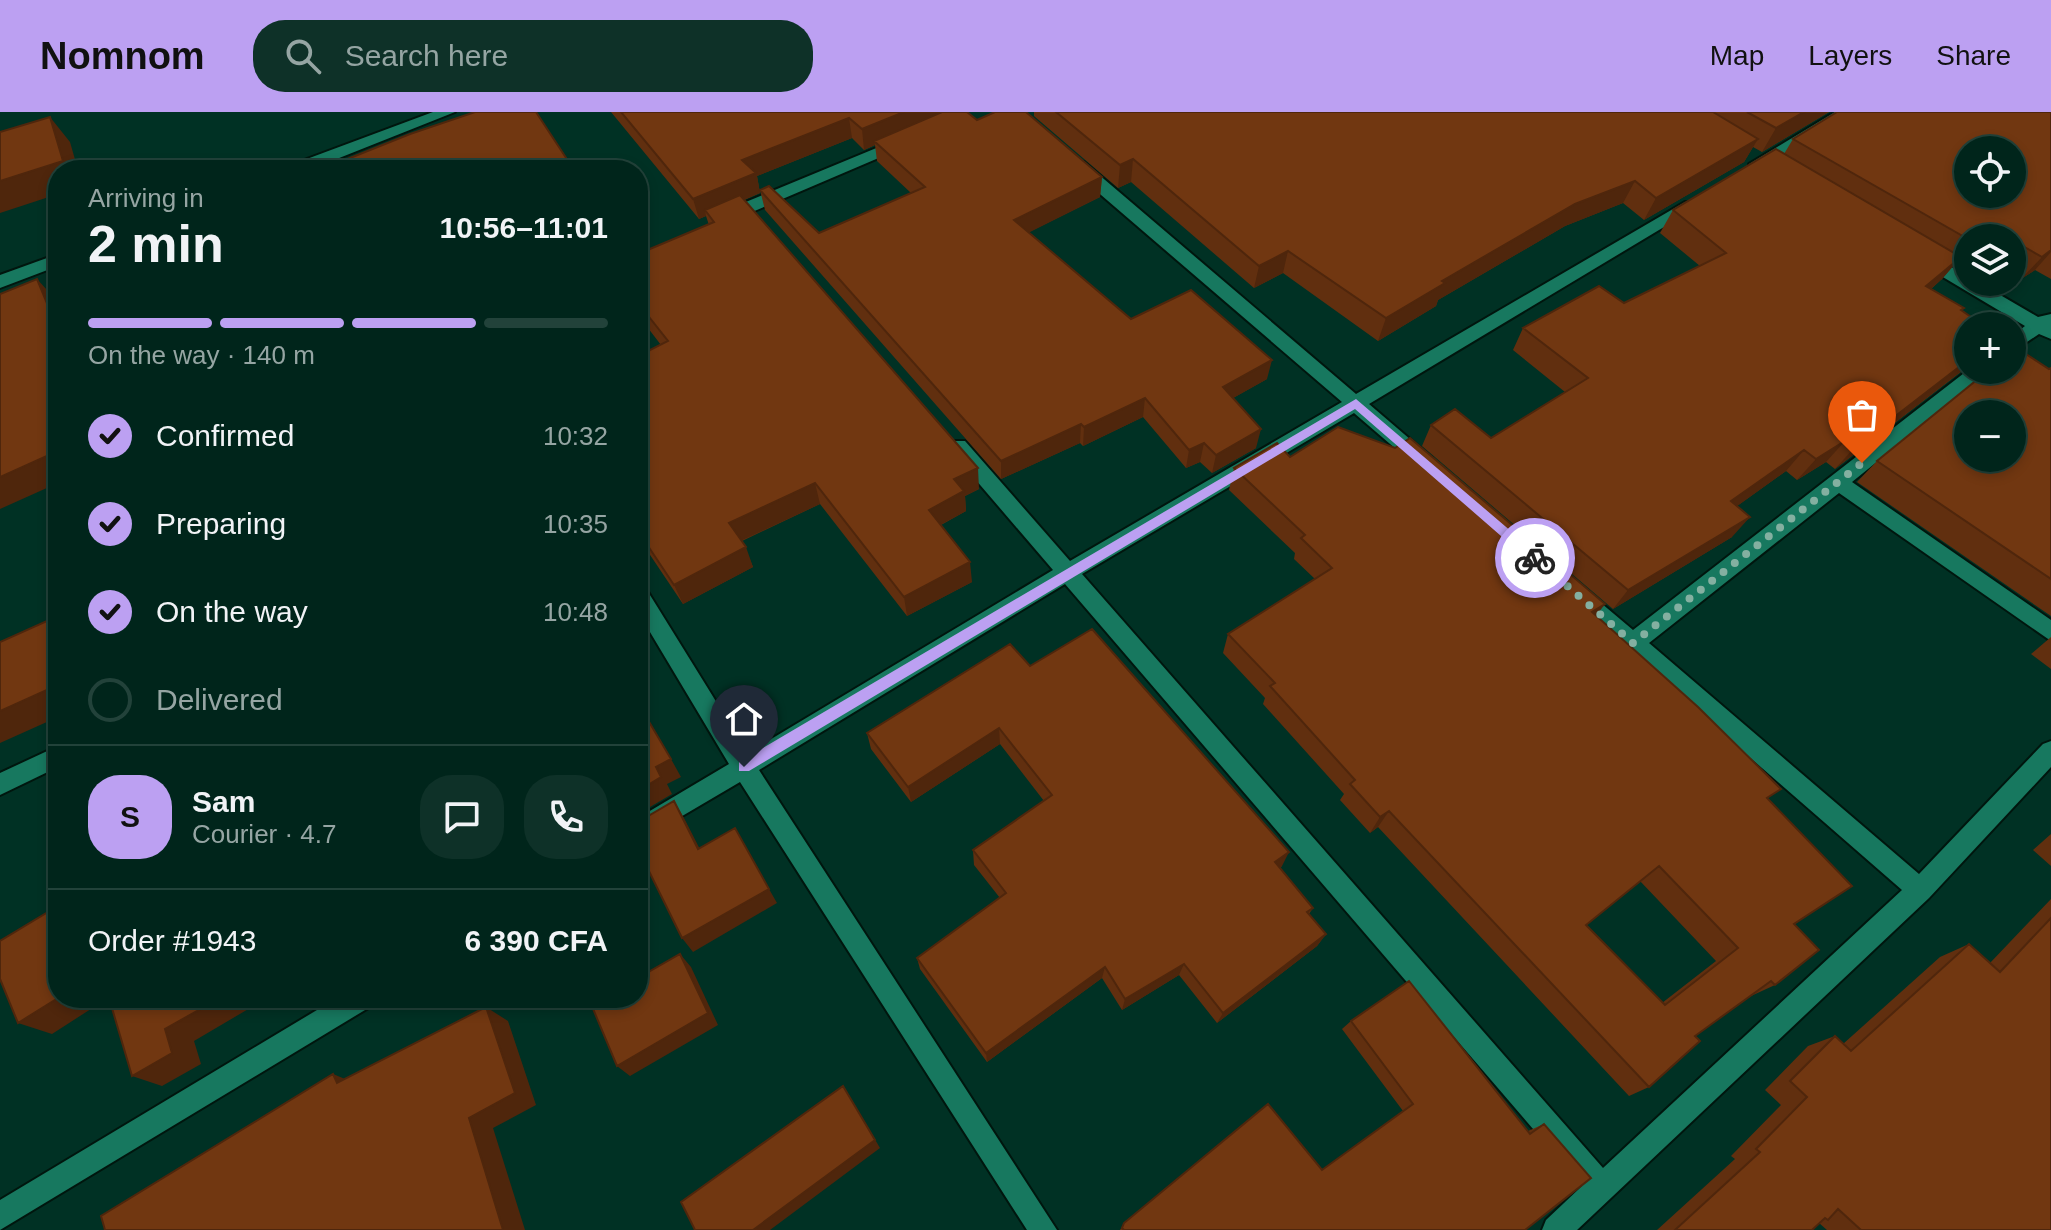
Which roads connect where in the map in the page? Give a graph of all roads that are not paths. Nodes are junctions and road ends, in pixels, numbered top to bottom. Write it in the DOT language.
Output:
graph roads {
  1 [pos="447,112"];
  2 [pos="1846,112"];
  3 [pos="918,136"];
  4 [pos="1065,154"];
  5 [pos="320,160"];
  6 [pos="1737,179"];
  7 [pos="1710,195"];
  8 [pos="707,225"];
  9 [pos="1901,244"];
  10 [pos="48,264"];
  11 [pos="0,282"];
  12 [pos="2047,325"];
  13 [pos="2026,338"];
  14 [pos="1963,384"];
  15 [pos="1356,403"];
  16 [pos="945,431"];
  17 [pos="1440,476"];
  18 [pos="1838,482"];
  19 [pos="1068,572"];
  20 [pos="1561,580"];
  21 [pos="648,609"];
  22 [pos="2051,632"];
  23 [pos="1633,643"];
  24 [pos="2051,751"];
  25 [pos="48,761"];
  26 [pos="744,767"];
  27 [pos="0,784"];
  28 [pos="648,825"];
  29 [pos="1920,890"];
  30 [pos="344,1008"];
  31 [pos="1602,1188"];
  32 [pos="0,1216"];
  33 [pos="1043,1230"];
  34 [pos="1556,1230"];
  1 -- 5 [label="street"];
  2 -- 6 [label="street"];
  3 -- 8 [label="street"];
  4 -- 15 [label="street"];
  7 -- 15 [label="street"];
  9 -- 12 [label="street"];
  10 -- 11 [label="street"];
  12 -- 13 [label="street"];
  14 -- 18 [label="street"];
  15 -- 17 [label="street"];
  15 -- 19 [label="street"];
  16 -- 19 [label="street"];
  18 -- 22 [label="street"];
  18 -- 23 [label="street"];
  19 -- 26 [label="street"];
  19 -- 31 [label="street"];
  20 -- 23 [label="street"];
  21 -- 26 [label="street"];
  23 -- 29 [label="street"];
  24 -- 29 [label="street"];
  25 -- 27 [label="street"];
  26 -- 28 [label="street"];
  26 -- 33 [label="street"];
  29 -- 31 [label="street"];
  30 -- 32 [label="street"];
  31 -- 34 [label="street"];
}
